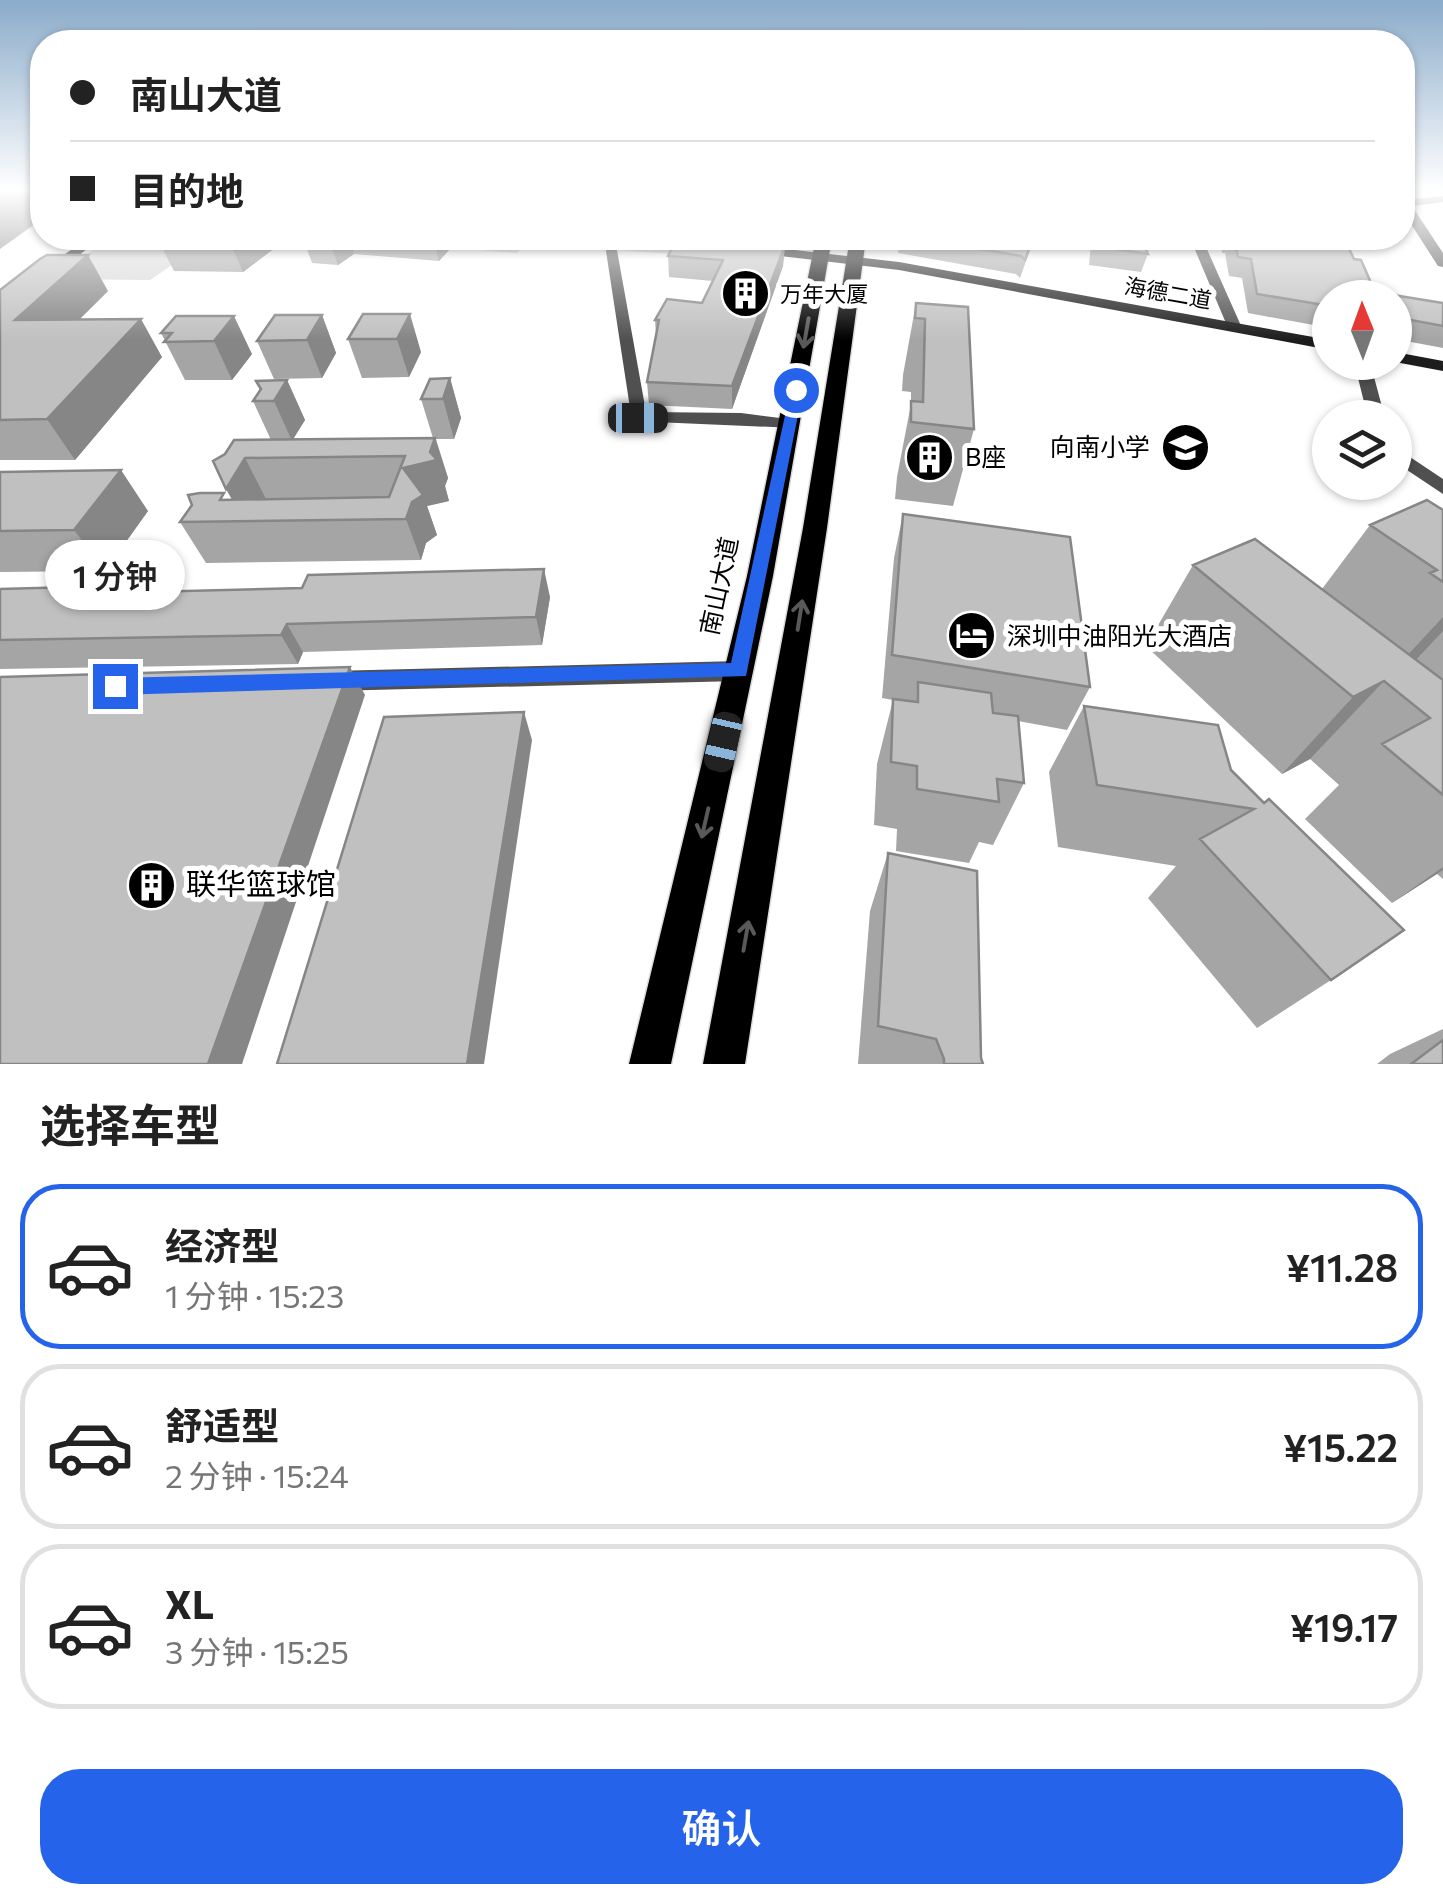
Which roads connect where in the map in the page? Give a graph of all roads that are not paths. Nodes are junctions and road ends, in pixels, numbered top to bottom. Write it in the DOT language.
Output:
graph roads {
  1 [pos="1429,242"];
  2 [pos="60,250"];
  3 [pos="75,250"];
  4 [pos="605,250"];
  5 [pos="821,250"];
  6 [pos="857,250"];
  7 [pos="862,250"];
  8 [pos="1201,250"];
  9 [pos="1443,264"];
  10 [pos="1236,328"];
  11 [pos="1312,342"];
  12 [pos="1412,360"];
  13 [pos="1443,366"];
  14 [pos="790,424"];
  15 [pos="1412,465"];
  16 [pos="1443,488"];
  17 [pos="739,671"];
  18 [pos="316,682"];
  19 [pos="728,1053"];
  20 [pos="650,1064"];
  1 -- 9 [label="street"];
  2 -- 3 [label="street"];
  4 -- 14 [label="street"];
  5 -- 14 [label="main road, 南山大道, one-way"];
  19 -- 6 [label="main road, one-way"];
  7 -- 10 [label="street, 海德二道"];
  8 -- 10 [label="street"];
  10 -- 11 [label="street, 海德二道"];
  12 -- 13 [label="street"];
  14 -- 17 [label="main road, 南山大道"];
  15 -- 16 [label="street"];
  17 -- 18 [label="street"];
  17 -- 20 [label="main road, 南山大道, one-way"];
}
